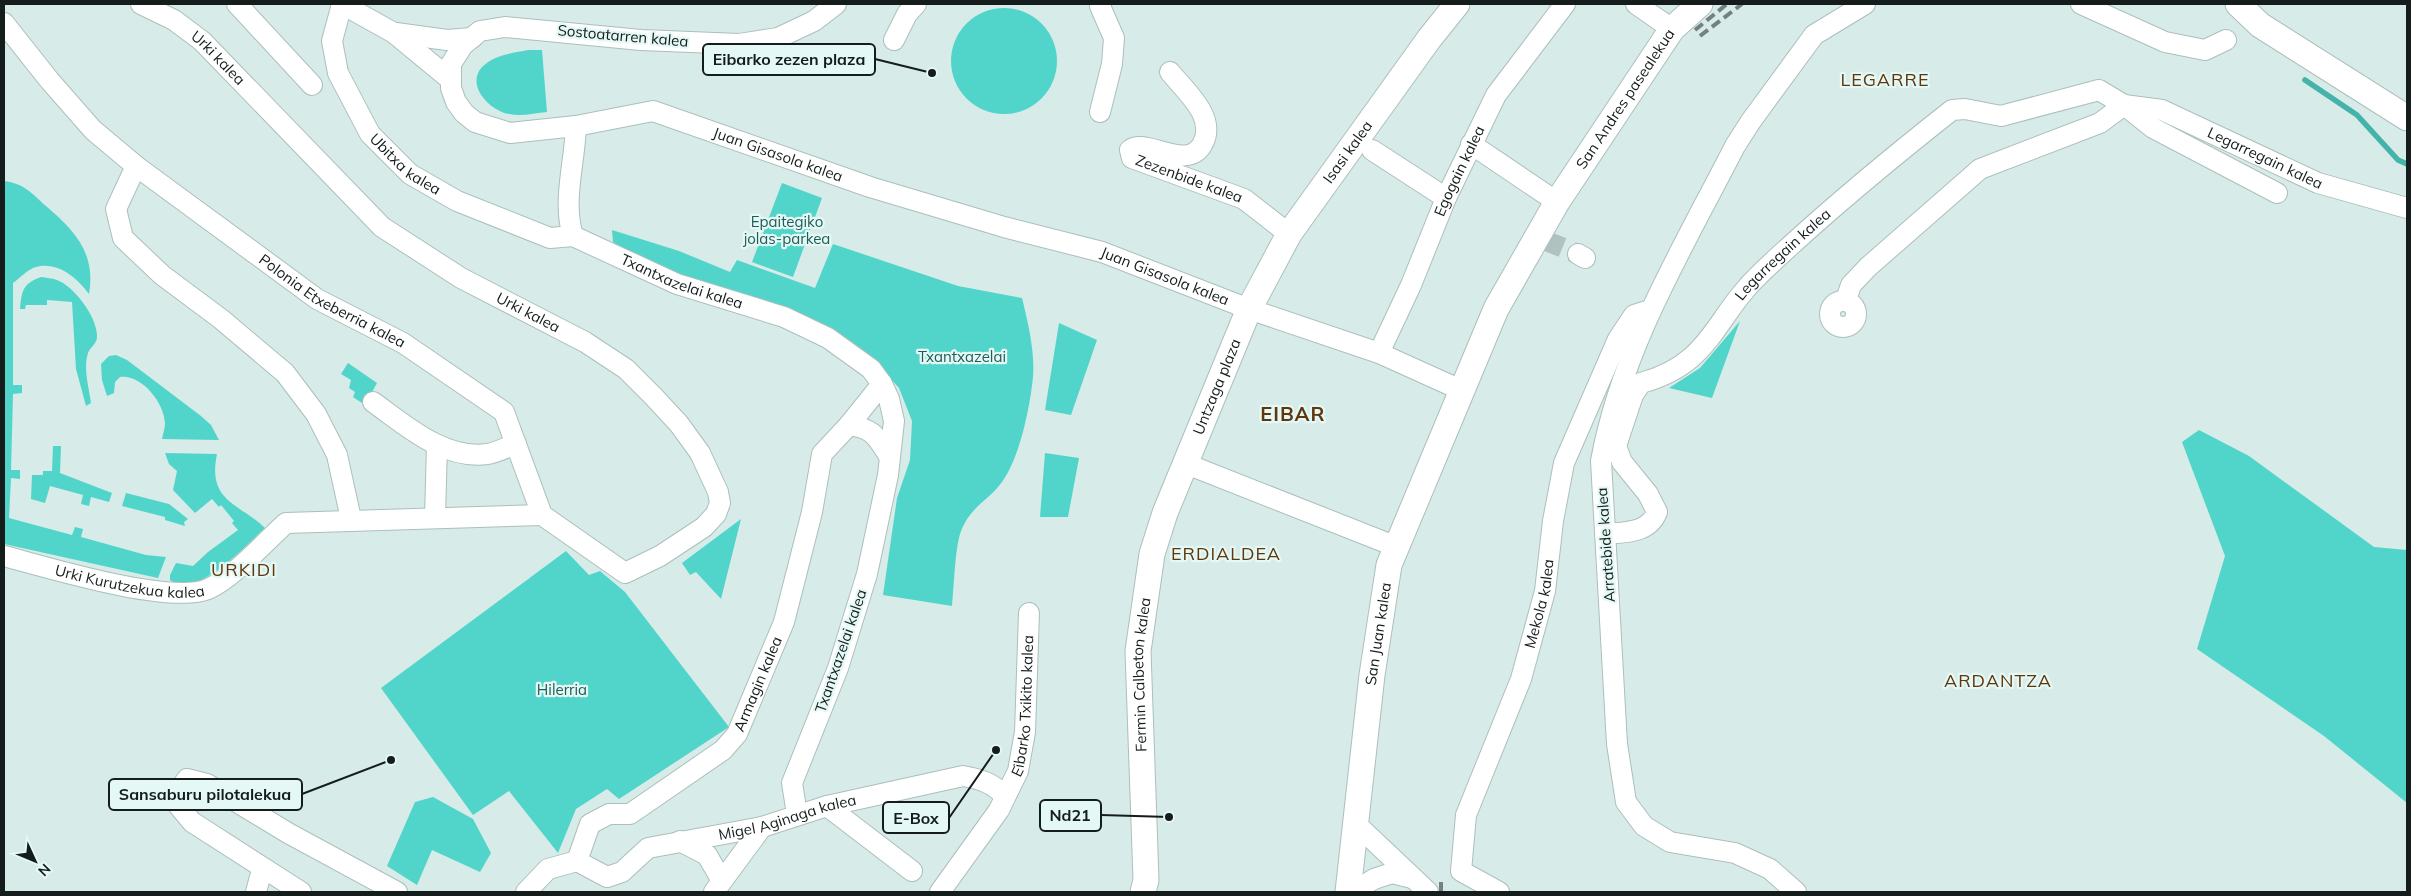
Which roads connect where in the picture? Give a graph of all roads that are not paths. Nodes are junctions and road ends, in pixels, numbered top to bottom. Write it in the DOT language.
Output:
graph roads {
  1 [pos="141,4"];
  2 [pos="237,4"];
  3 [pos="836,4"];
  4 [pos="916,4"];
  5 [pos="1099,4"];
  6 [pos="1457,4"];
  7 [pos="1565,4"];
  8 [pos="1636,4"];
  9 [pos="1700,4"];
  10 [pos="1865,4"];
  11 [pos="2082,4"];
  12 [pos="2238,4"];
  13 [pos="4,24"];
  14 [pos="1672,28"];
  15 [pos="548,30"];
  16 [pos="394,33"];
  17 [pos="472,38"];
  18 [pos="894,40"];
  19 [pos="2226,40"];
  20 [pos="1170,72"];
  21 [pos="451,80"];
  22 [pos="312,85"];
  23 [pos="2124,105"];
  24 [pos="1100,112"];
  25 [pos="2407,118"];
  26 [pos="576,126"];
  27 [pos="1470,144"];
  28 [pos="1372,150"];
  29 [pos="136,166"];
  30 [pos="2276,193"];
  31 [pos="1446,198"];
  32 [pos="1558,202"];
  33 [pos="2407,208"];
  34 [pos="1289,234"];
  35 [pos="573,236"];
  36 [pos="1846,300"];
  37 [pos="1249,308"];
  38 [pos="1650,310"];
  39 [pos="1379,353"];
  40 [pos="882,384"];
  41 [pos="1461,390"];
  42 [pos="373,402"];
  43 [pos="845,428"];
  44 [pos="516,444"];
  45 [pos="437,445"];
  46 [pos="889,456"];
  47 [pos="1184,464"];
  48 [pos="542,515"];
  49 [pos="435,518"];
  50 [pos="351,519"];
  51 [pos="1606,534"];
  52 [pos="1397,547"];
  53 [pos="4,556"];
  54 [pos="1029,613"];
  55 [pos="1005,796"];
  56 [pos="827,806"];
  57 [pos="797,814"];
  58 [pos="1355,823"];
  59 [pos="762,827"];
  60 [pos="680,841"];
  61 [pos="576,861"];
  62 [pos="264,870"];
  63 [pos="912,871"];
  64 [pos="1412,878"];
  65 [pos="718,887"];
  66 [pos="256,892"];
  67 [pos="301,892"];
  68 [pos="397,892"];
  69 [pos="526,892"];
  70 [pos="940,892"];
  71 [pos="1143,892"];
  72 [pos="1348,892"];
  73 [pos="1353,892"];
  74 [pos="1428,892"];
  75 [pos="1499,892"];
  76 [pos="1796,892"];
  1 -- 48 [label="street, Urki kalea"];
  2 -- 22 [label="street"];
  3 -- 15 [label="street, Sostoatarren kalea"];
  4 -- 18 [label="street"];
  5 -- 24 [label="street"];
  6 -- 34 [label="street, Isasi kalea"];
  7 -- 27 [label="street, Egogain kalea"];
  8 -- 14 [label="street"];
  9 -- 14 [label="street, San Andres pasealekua"];
  10 -- 38 [label="street, Arratebide kalea"];
  11 -- 19 [label="street"];
  12 -- 25 [label="street"];
  13 -- 29 [label="street, Polonia Etxeberria kalea"];
  14 -- 32 [label="street, San Andres pasealekua"];
  15 -- 17 [label="street, Juan Gisasola kalea"];
  16 -- 17 [label="street, Ubitxa kalea"];
  16 -- 21 [label="street, Ubitxa kalea"];
  16 -- 35 [label="street, Ubitxa kalea"];
  17 -- 21 [label="street, Juan Gisasola kalea"];
  20 -- 34 [label="street, Zezenbide kalea"];
  21 -- 26 [label="street, Juan Gisasola kalea"];
  23 -- 30 [label="street"];
  23 -- 33 [label="street, Legarregain kalea"];
  23 -- 36 [label="street"];
  23 -- 51 [label="street, Legarregain kalea"];
  26 -- 35 [label="street"];
  26 -- 37 [label="street, Juan Gisasola kalea"];
  27 -- 31 [label="street, Egogain kalea"];
  27 -- 32 [label="street"];
  28 -- 31 [label="street"];
  29 -- 44 [label="street, Polonia Etxeberria kalea"];
  29 -- 50 [label="street"];
  31 -- 39 [label="street, Egogain kalea"];
  32 -- 41 [label="street, San Andres pasealekua"];
  34 -- 37 [label="street, Isasi kalea"];
  35 -- 40 [label="street, Txantxazelai kalea"];
  37 -- 39 [label="street"];
  37 -- 47 [label="street, Untzaga plaza"];
  38 -- 51 [label="street, Arratebide kalea"];
  38 -- 75 [label="street, Mekola kalea"];
  39 -- 41 [label="street"];
  40 -- 43 [label="street"];
  40 -- 46 [label="street, Txantxazelai kalea"];
  41 -- 52 [label="street, San Juan kalea"];
  42 -- 45 [label="street"];
  43 -- 46 [label="street"];
  43 -- 61 [label="street, Armagin kalea"];
  44 -- 45 [label="street"];
  44 -- 48 [label="street, Polonia Etxeberria kalea"];
  45 -- 49 [label="street"];
  46 -- 57 [label="street, Txantxazelai kalea"];
  47 -- 52 [label="street"];
  47 -- 71 [label="street, Fermin Calbeton kalea"];
  48 -- 49 [label="street, Urki Kurutzekua kalea"];
  49 -- 50 [label="street, Urki Kurutzekua kalea"];
  50 -- 53 [label="street, Urki Kurutzekua kalea"];
  51 -- 76 [label="street, Arratebide kalea"];
  52 -- 58 [label="street, San Juan kalea"];
  54 -- 55 [label="street, Eibarko Txikito kalea"];
  55 -- 56 [label="street, Migel Aginaga kalea"];
  55 -- 70 [label="street, Eibarko Txikito kalea"];
  56 -- 57 [label="street, Migel Aginaga kalea"];
  56 -- 63 [label="street"];
  57 -- 59 [label="street, Migel Aginaga kalea"];
  58 -- 64 [label="street"];
  58 -- 72 [label="street, San Juan kalea"];
  59 -- 60 [label="street, Migel Aginaga kalea"];
  59 -- 65 [label="street"];
  60 -- 61 [label="street, Migel Aginaga kalea"];
  60 -- 65 [label="street"];
  61 -- 69 [label="street"];
  62 -- 66 [label="street"];
  62 -- 67 [label="street"];
  62 -- 68 [label="street"];
  64 -- 73 [label="street"];
  64 -- 74 [label="street"];
}
